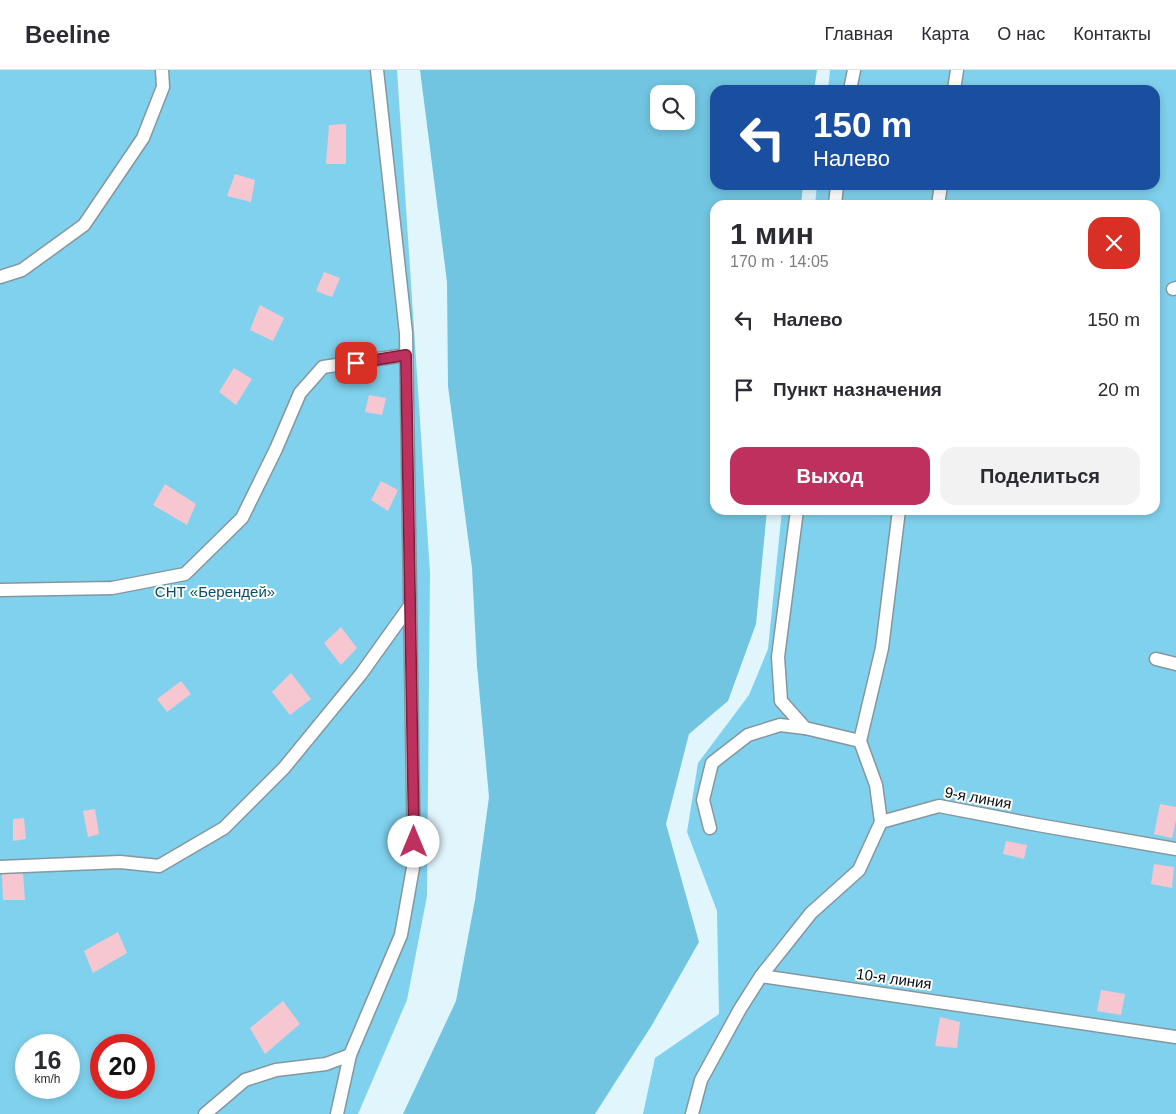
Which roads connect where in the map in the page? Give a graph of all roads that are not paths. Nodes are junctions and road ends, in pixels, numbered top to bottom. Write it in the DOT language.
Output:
graph roads {
  1 [pos="162,70"];
  2 [pos="377,70"];
  3 [pos="854,70"];
  4 [pos="956,70"];
  5 [pos="851,85"];
  6 [pos="954,85"];
  7 [pos="0,277"];
  8 [pos="406,355"];
  9 [pos="796,515"];
  10 [pos="898,515"];
  11 [pos="0,590"];
  12 [pos="409,607"];
  13 [pos="1156,659"];
  14 [pos="1176,664"];
  15 [pos="805,728"];
  16 [pos="860,741"];
  17 [pos="881,822"];
  18 [pos="710,828"];
  19 [pos="1176,849"];
  20 [pos="0,866"];
  21 [pos="761,976"];
  22 [pos="1176,1037"];
  23 [pos="350,1055"];
  24 [pos="205,1114"];
  25 [pos="337,1114"];
  26 [pos="692,1114"];
  1 -- 7 [label="lane"];
  2 -- 8 [label="lane"];
  3 -- 5 [label="lane"];
  4 -- 6 [label="lane"];
  8 -- 11 [label="lane"];
  8 -- 12 [label="lane"];
  9 -- 15 [label="lane"];
  10 -- 16 [label="lane"];
  12 -- 20 [label="lane"];
  12 -- 23 [label="lane"];
  13 -- 14 [label="lane"];
  15 -- 16 [label="lane"];
  15 -- 18 [label="lane"];
  16 -- 17 [label="lane"];
  17 -- 19 [label="lane, 9-я линия"];
  17 -- 21 [label="lane"];
  21 -- 22 [label="lane, 10-я линия"];
  21 -- 26 [label="lane"];
  23 -- 24 [label="lane"];
  23 -- 25 [label="lane"];
}
